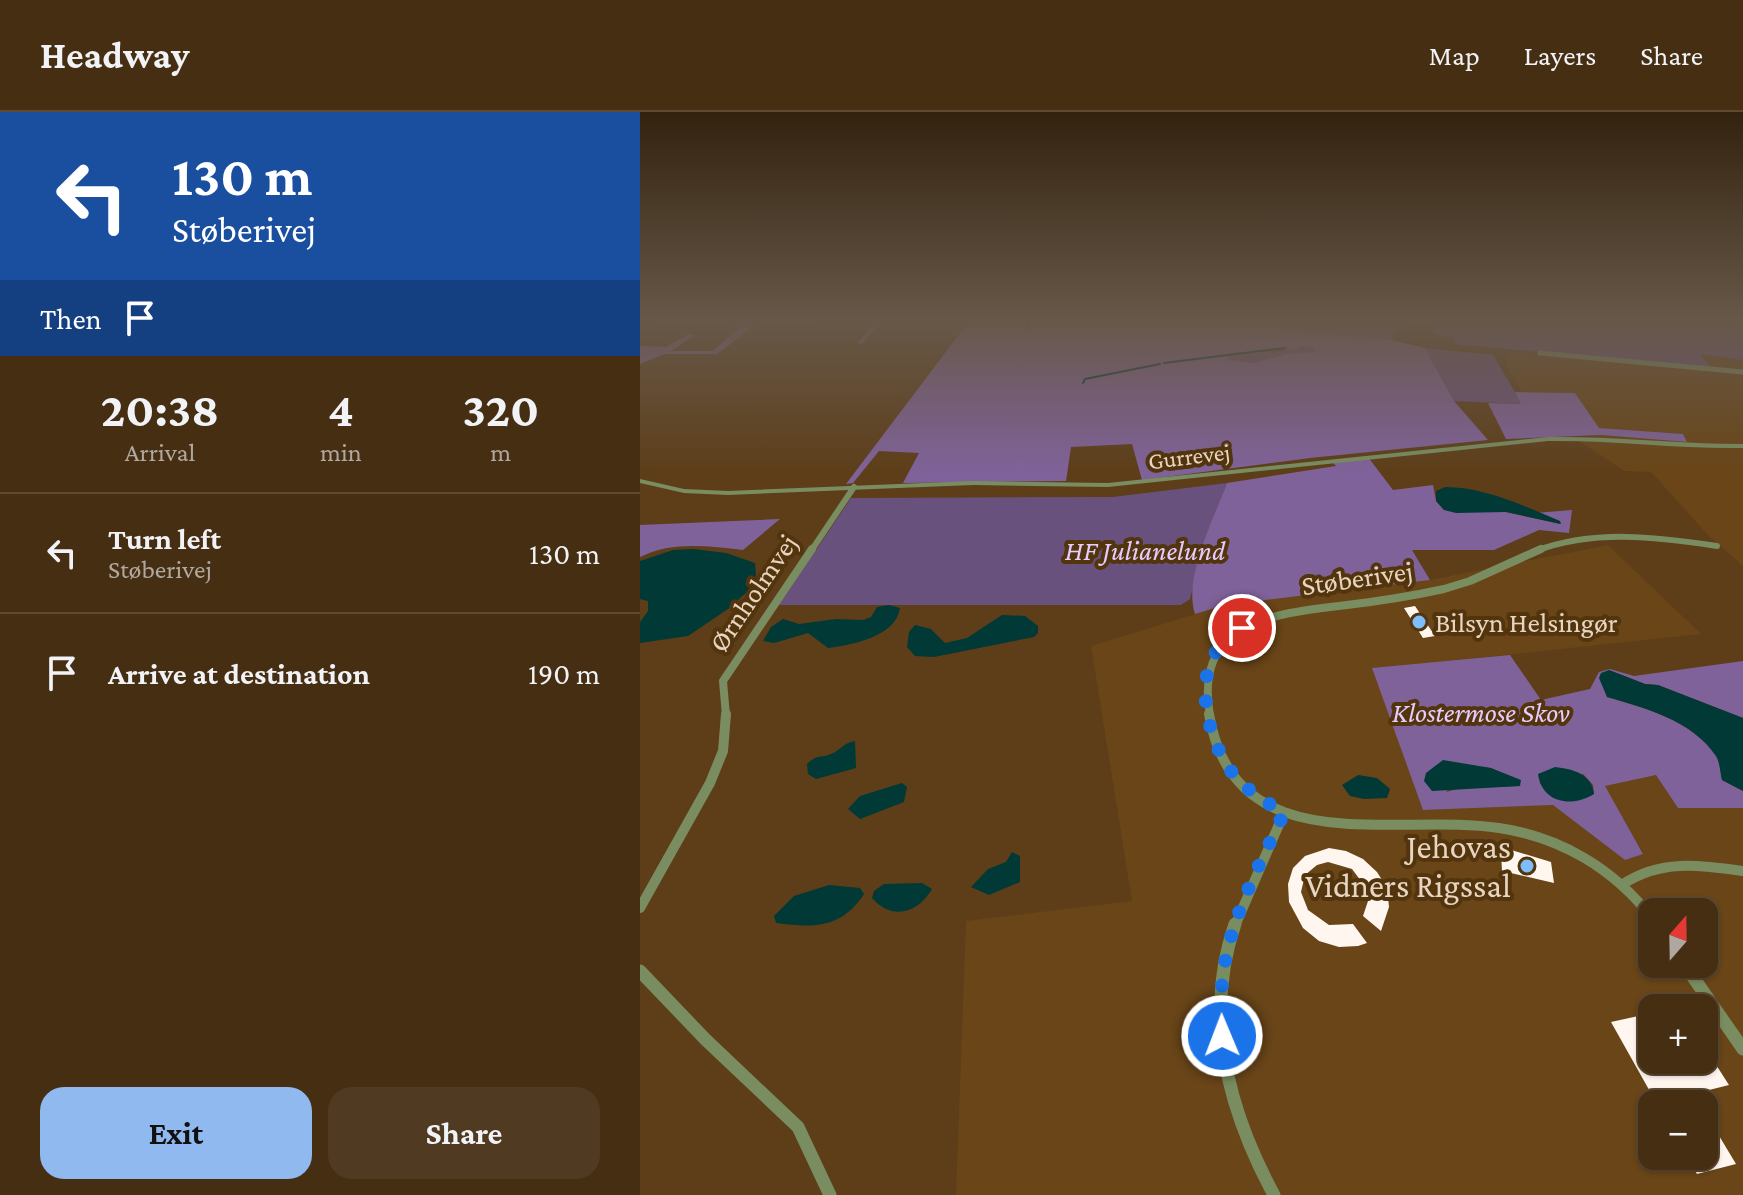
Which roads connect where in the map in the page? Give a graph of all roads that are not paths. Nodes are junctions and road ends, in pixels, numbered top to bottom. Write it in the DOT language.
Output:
graph roads {
  1 [pos="1743,446"];
  2 [pos="640,481"];
  3 [pos="854,487"];
  4 [pos="1717,546"];
  5 [pos="1284,813"];
  6 [pos="1743,871"];
  7 [pos="1623,884"];
  8 [pos="1638,902"];
  9 [pos="640,908"];
  10 [pos="640,971"];
  11 [pos="1694,978"];
  12 [pos="1743,1049"];
  13 [pos="830,1195"];
  14 [pos="1274,1195"];
  1 -- 3 [label="street, Gurrevej"];
  2 -- 3 [label="street, Gurrevej"];
  3 -- 9 [label="street, Ørnholmvej"];
  4 -- 5 [label="street, Støberivej"];
  5 -- 7 [label="street, Støberivej"];
  5 -- 14 [label="street"];
  6 -- 7 [label="street"];
  7 -- 8 [label="street, Støberivej"];
  10 -- 13 [label="street"];
  11 -- 12 [label="street"];
}
